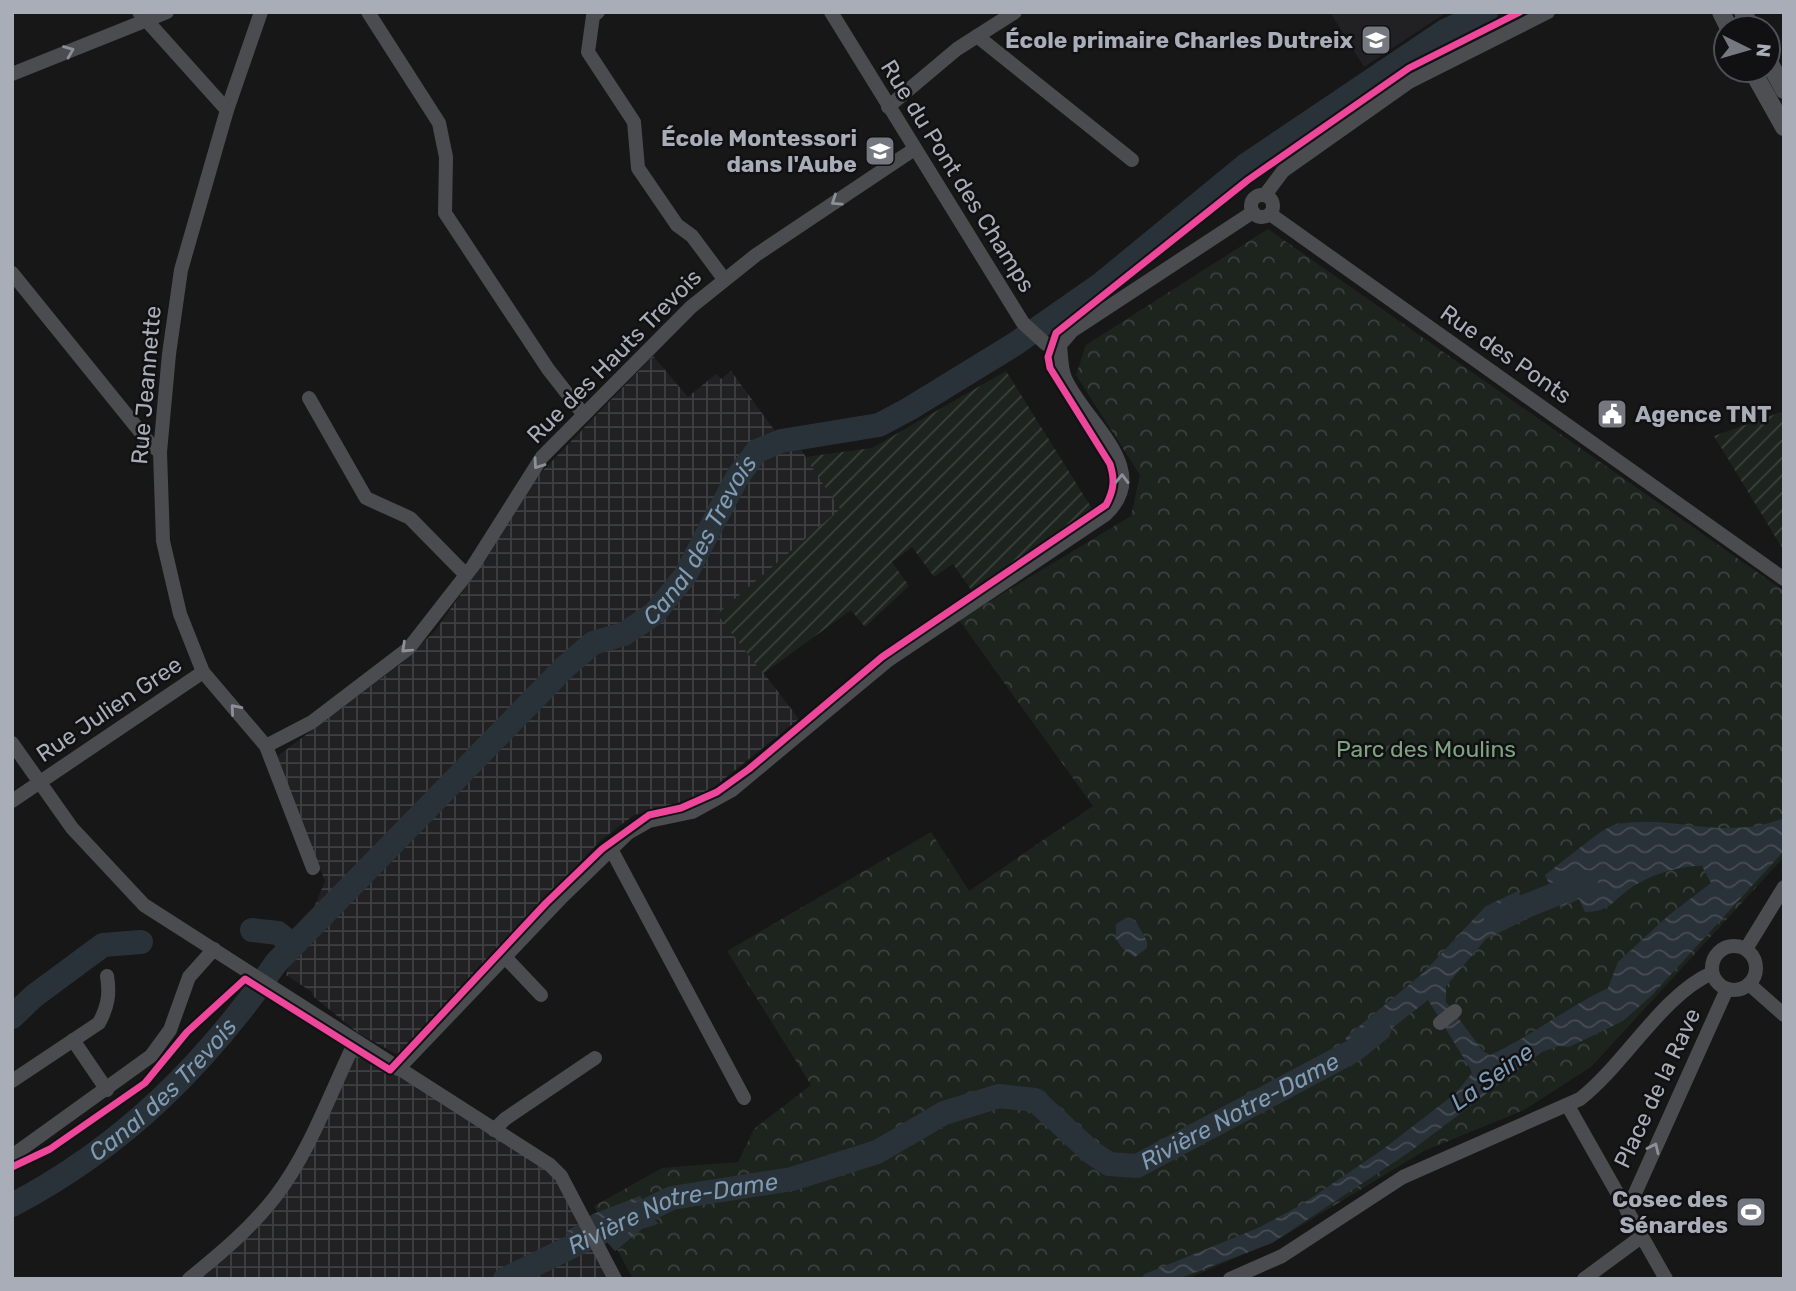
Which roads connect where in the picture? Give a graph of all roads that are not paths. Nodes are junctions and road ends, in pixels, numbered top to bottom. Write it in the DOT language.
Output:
graph roads {
  1 [pos="167,12"];
  2 [pos="261,12"];
  3 [pos="368,12"];
  4 [pos="598,12"];
  5 [pos="831,12"];
  6 [pos="1016,12"];
  7 [pos="1548,12"];
  8 [pos="143,16"];
  9 [pos="977,36"];
  10 [pos="12,74"];
  11 [pos="1760,84"];
  12 [pos="888,107"];
  13 [pos="227,110"];
  14 [pos="1784,127"];
  15 [pos="913,150"];
  16 [pos="1132,160"];
  17 [pos="1265,195"];
  18 [pos="1253,212"];
  19 [pos="1270,214"];
  20 [pos="12,273"];
  21 [pos="724,279"];
  22 [pos="1053,345"];
  23 [pos="309,398"];
  24 [pos="584,415"];
  25 [pos="160,452"];
  26 [pos="466,575"];
  27 [pos="1784,579"];
  28 [pos="203,672"];
  29 [pos="12,743"];
  30 [pos="266,746"];
  31 [pos="40,783"];
  32 [pos="12,802"];
  33 [pos="611,849"];
  34 [pos="313,868"];
  35 [pos="1784,887"];
  36 [pos="214,949"];
  37 [pos="1746,949"];
  38 [pos="505,957"];
  39 [pos="1712,974"];
  40 [pos="107,976"];
  41 [pos="1749,984"];
  42 [pos="1727,989"];
  43 [pos="541,995"];
  44 [pos="1455,1011"];
  45 [pos="1784,1015"];
  46 [pos="1440,1023"];
  47 [pos="73,1040"];
  48 [pos="355,1042"];
  49 [pos="595,1058"];
  50 [pos="398,1069"];
  51 [pos="12,1081"];
  52 [pos="107,1090"];
  53 [pos="744,1098"];
  54 [pos="1568,1105"];
  55 [pos="494,1129"];
  56 [pos="12,1156"];
  57 [pos="1627,1210"];
  58 [pos="1642,1237"];
  59 [pos="189,1279"];
  60 [pos="615,1279"];
  61 [pos="1230,1279"];
  62 [pos="1584,1279"];
  63 [pos="1666,1279"];
  1 -- 8 [label="street"];
  2 -- 13 [label="street, Rue Jeannette"];
  3 -- 24 [label="street"];
  4 -- 21 [label="street"];
  5 -- 12 [label="street, Rue du Pont des Champs"];
  6 -- 9 [label="street"];
  7 -- 17 [label="street"];
  10 -- 8 [label="street, one-way"];
  8 -- 13 [label="street"];
  9 -- 12 [label="street"];
  9 -- 16 [label="street"];
  11 -- 14 [label="main road"];
  12 -- 15 [label="street, Rue du Pont des Champs"];
  13 -- 25 [label="street, Rue Jeannette"];
  15 -- 21 [label="street, Rue des Hauts Trevois, one-way"];
  15 -- 22 [label="street, Rue du Pont des Champs"];
  17 -- 18 [label="street"];
  17 -- 19 [label="street"];
  18 -- 19 [label="street"];
  18 -- 22 [label="street"];
  19 -- 27 [label="street, Rue des Ponts"];
  20 -- 25 [label="street"];
  21 -- 24 [label="street, Rue des Hauts Trevois"];
  33 -- 22 [label="street, one-way"];
  23 -- 26 [label="street"];
  24 -- 26 [label="street, Rue des Hauts Trevois, one-way"];
  25 -- 28 [label="street, Rue Jeannette"];
  26 -- 30 [label="street, Rue des Hauts Trevois, one-way"];
  30 -- 28 [label="street, Rue Jeannette, one-way"];
  28 -- 31 [label="street, Rue Julien Gree"];
  29 -- 31 [label="street"];
  30 -- 34 [label="street, Rue Jeannette"];
  31 -- 32 [label="street, Rue Julien Gree"];
  31 -- 36 [label="street"];
  33 -- 38 [label="street"];
  33 -- 53 [label="street"];
  35 -- 37 [label="street"];
  36 -- 48 [label="street"];
  36 -- 52 [label="street"];
  37 -- 39 [label="street"];
  37 -- 41 [label="street"];
  38 -- 43 [label="street"];
  38 -- 50 [label="street"];
  39 -- 42 [label="street"];
  39 -- 54 [label="street"];
  40 -- 47 [label="street"];
  41 -- 42 [label="street"];
  41 -- 45 [label="street"];
  57 -- 42 [label="street, Place de la Rave, one-way"];
  44 -- 46 [label="street"];
  47 -- 51 [label="street"];
  47 -- 52 [label="street"];
  48 -- 50 [label="street"];
  48 -- 59 [label="street"];
  49 -- 55 [label="street"];
  50 -- 55 [label="street"];
  52 -- 56 [label="street"];
  54 -- 57 [label="street, Place de la Rave"];
  54 -- 61 [label="street"];
  55 -- 60 [label="street"];
  57 -- 58 [label="street"];
  58 -- 62 [label="street"];
  58 -- 63 [label="street"];
}
